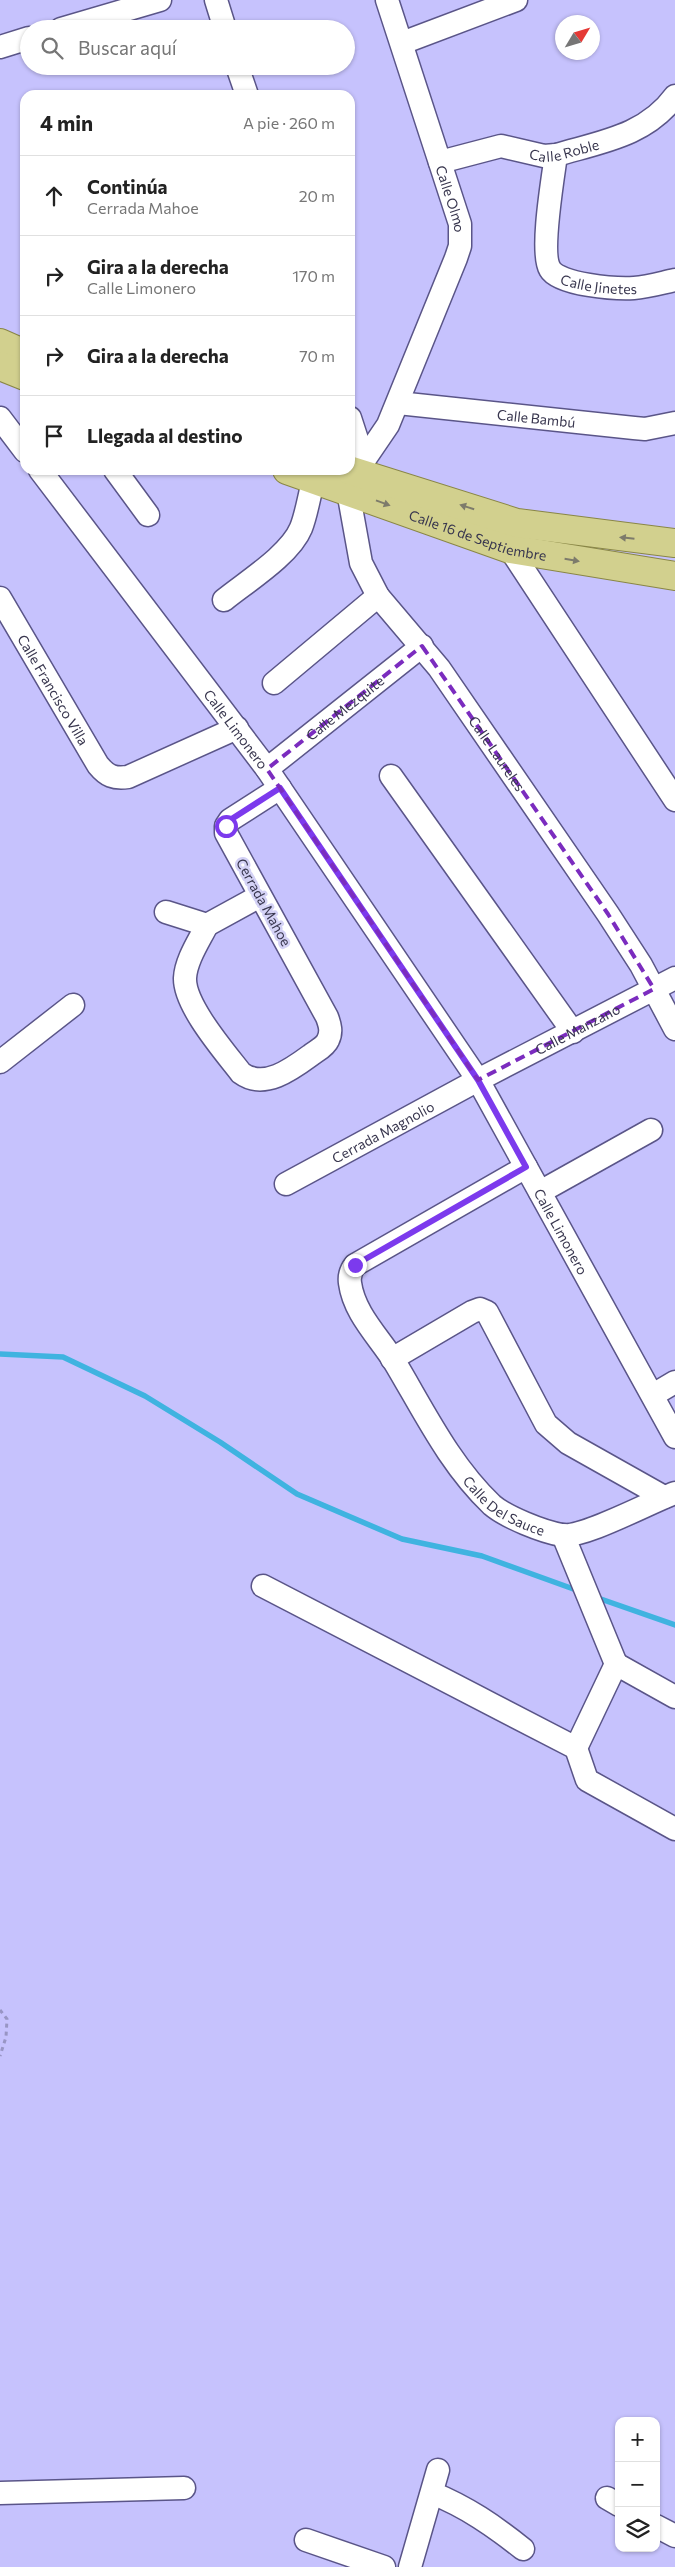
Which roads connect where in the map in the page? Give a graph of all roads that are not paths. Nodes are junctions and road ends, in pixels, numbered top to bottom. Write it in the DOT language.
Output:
graph roads {
  1 [pos="160,0"];
  2 [pos="216,0"];
  3 [pos="388,0"];
  4 [pos="516,0"];
  5 [pos="92,20"];
  6 [pos="222,20"];
  7 [pos="20,41"];
  8 [pos="402,43"];
  9 [pos="0,47"];
  10 [pos="240,75"];
  11 [pos="244,90"];
  12 [pos="675,96"];
  13 [pos="556,155"];
  14 [pos="440,162"];
  15 [pos="675,280"];
  16 [pos="0,344"];
  17 [pos="20,352"];
  18 [pos="0,366"];
  19 [pos="20,374"];
  20 [pos="398,403"];
  21 [pos="0,418"];
  22 [pos="675,423"];
  23 [pos="20,444"];
  24 [pos="355,472"];
  25 [pos="355,473"];
  26 [pos="355,473"];
  27 [pos="44,475"];
  28 [pos="118,475"];
  29 [pos="302,475"];
  30 [pos="341,475"];
  31 [pos="354,475"];
  32 [pos="314,479"];
  33 [pos="148,514"];
  34 [pos="675,544"];
  35 [pos="510,549"];
  36 [pos="675,576"];
  37 [pos="378,596"];
  38 [pos="0,598"];
  39 [pos="224,600"];
  40 [pos="422,646"];
  41 [pos="274,683"];
  42 [pos="237,728"];
  43 [pos="267,769"];
  44 [pos="391,776"];
  45 [pos="280,788"];
  46 [pos="675,800"];
  47 [pos="260,896"];
  48 [pos="166,912"];
  49 [pos="207,926"];
  50 [pos="675,978"];
  51 [pos="654,989"];
  52 [pos="73,1005"];
  53 [pos="675,1029"];
  54 [pos="572,1032"];
  55 [pos="0,1062"];
  56 [pos="478,1080"];
  57 [pos="650,1130"];
  58 [pos="526,1167"];
  59 [pos="286,1184"];
  60 [pos="540,1192"];
  61 [pos="392,1360"];
  62 [pos="675,1382"];
  63 [pos="653,1395"];
  64 [pos="675,1437"];
  65 [pos="669,1495"];
  66 [pos="564,1535"];
  67 [pos="263,1586"];
  68 [pos="616,1664"];
  69 [pos="675,1697"];
  70 [pos="576,1748"];
  71 [pos="675,1829"];
  72 [pos="438,2470"];
  73 [pos="184,2488"];
  74 [pos="0,2493"];
  75 [pos="432,2494"];
  76 [pos="660,2528"];
  77 [pos="675,2536"];
  78 [pos="306,2540"];
  79 [pos="523,2549"];
  80 [pos="384,2567"];
  81 [pos="410,2567"];
  1 -- 5 [label="street"];
  2 -- 6 [label="street"];
  3 -- 8 [label="street, Calle Olmo"];
  4 -- 8 [label="street"];
  7 -- 9 [label="street"];
  8 -- 14 [label="street, Calle Olmo"];
  10 -- 11 [label="street"];
  12 -- 13 [label="street, Calle Roble"];
  13 -- 14 [label="street, Calle Roble"];
  13 -- 15 [label="street, Calle Jinetes"];
  14 -- 20 [label="street, Calle Olmo"];
  16 -- 17 [label="main road"];
  18 -- 19 [label="main road"];
  20 -- 22 [label="street, Calle Bambú"];
  20 -- 24 [label="street, Calle Olmo"];
  21 -- 23 [label="street"];
  34 -- 25 [label="main road, Calle 16 de Septiembre, one-way"];
  26 -- 35 [label="main road, Calle 16 de Septiembre, one-way"];
  27 -- 42 [label="street, Calle Limonero"];
  28 -- 33 [label="street"];
  29 -- 32 [label="main road, Calle 16 de Septiembre"];
  30 -- 32 [label="main road, Calle 16 de Septiembre"];
  31 -- 37 [label="street, Calle Laureles"];
  32 -- 39 [label="street"];
  35 -- 36 [label="main road, Calle 16 de Septiembre, one-way"];
  35 -- 46 [label="street"];
  37 -- 40 [label="street, Calle Laureles"];
  37 -- 41 [label="street"];
  38 -- 42 [label="street, Calle Francisco Villa"];
  40 -- 43 [label="street, Calle Mezquite"];
  40 -- 51 [label="street, Calle Laureles"];
  42 -- 43 [label="street, Calle Limonero"];
  43 -- 45 [label="street, Calle Limonero"];
  44 -- 54 [label="street"];
  45 -- 47 [label="street, Cerrada Mahoe"];
  45 -- 56 [label="street, Calle Limonero"];
  47 -- 49 [label="street"];
  47 -- 49 [label="street, Cerrada Mahoe"];
  48 -- 49 [label="street"];
  50 -- 51 [label="street, Calle Manzano"];
  51 -- 53 [label="street, Calle Laureles"];
  51 -- 54 [label="street, Calle Manzano"];
  52 -- 55 [label="street"];
  54 -- 56 [label="street, Calle Manzano"];
  56 -- 58 [label="street, Calle Limonero"];
  56 -- 59 [label="street, Cerrada Magnolio"];
  57 -- 60 [label="street"];
  58 -- 60 [label="street, Calle Limonero"];
  58 -- 61 [label="street, Calle Del Sauce"];
  60 -- 63 [label="street, Calle Limonero"];
  61 -- 65 [label="street"];
  61 -- 66 [label="street, Calle Del Sauce"];
  62 -- 63 [label="street"];
  63 -- 64 [label="street, Calle Limonero"];
  65 -- 66 [label="street, Calle Del Sauce"];
  66 -- 68 [label="street"];
  67 -- 70 [label="street"];
  68 -- 69 [label="street"];
  68 -- 70 [label="street"];
  70 -- 71 [label="street"];
  72 -- 75 [label="street"];
  73 -- 74 [label="street"];
  75 -- 79 [label="street"];
  75 -- 81 [label="street"];
  76 -- 77 [label="street"];
  78 -- 80 [label="street"];
}
